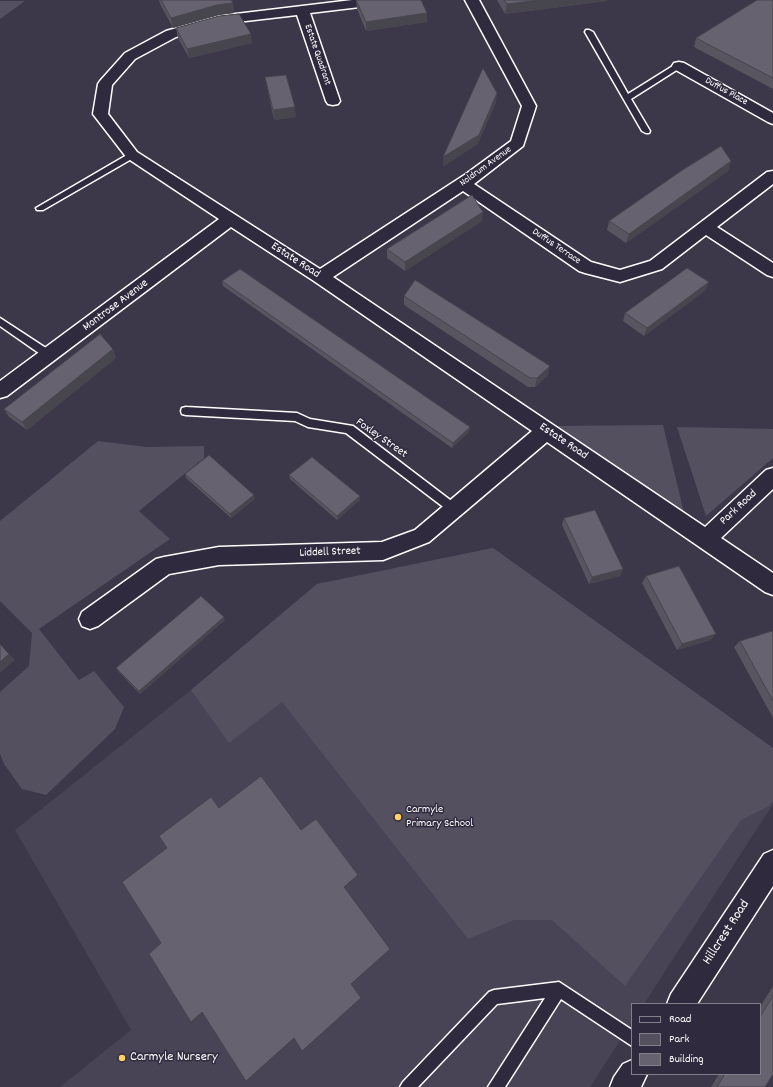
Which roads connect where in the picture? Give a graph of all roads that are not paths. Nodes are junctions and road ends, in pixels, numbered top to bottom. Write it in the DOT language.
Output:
graph roads {
  1 [pos="385,0"];
  2 [pos="472,0"];
  3 [pos="302,9"];
  4 [pos="589,32"];
  5 [pos="679,66"];
  6 [pos="627,98"];
  7 [pos="333,101"];
  8 [pos="773,119"];
  9 [pos="646,131"];
  10 [pos="132,155"];
  11 [pos="773,176"];
  12 [pos="463,184"];
  13 [pos="40,208"];
  14 [pos="230,219"];
  15 [pos="706,227"];
  16 [pos="773,271"];
  17 [pos="320,277"];
  18 [pos="0,320"];
  19 [pos="49,355"];
  20 [pos="0,391"];
  21 [pos="186,411"];
  22 [pos="546,431"];
  23 [pos="773,476"];
  24 [pos="454,509"];
  25 [pos="706,539"];
  26 [pos="773,585"];
  27 [pos="90,619"];
  28 [pos="773,863"];
  29 [pos="559,989"];
  30 [pos="682,1003"];
  31 [pos="631,1038"];
  32 [pos="632,1075"];
  33 [pos="408,1087"];
  34 [pos="496,1087"];
  35 [pos="624,1087"];
  1 -- 3 [label="street, Estate Road"];
  2 -- 12 [label="street, Noldrum Avenue"];
  3 -- 7 [label="street, Estate Quadrant"];
  3 -- 10 [label="street, Estate Road"];
  4 -- 6 [label="lane"];
  5 -- 6 [label="lane"];
  5 -- 8 [label="street, Duffus Place"];
  6 -- 9 [label="lane"];
  10 -- 13 [label="lane"];
  10 -- 14 [label="street, Estate Road"];
  11 -- 15 [label="street, Duffus Terrace"];
  12 -- 15 [label="street, Duffus Terrace"];
  12 -- 17 [label="street, Noldrum Avenue"];
  14 -- 17 [label="street, Estate Road"];
  14 -- 19 [label="street, Montrose Avenue"];
  15 -- 16 [label="street"];
  17 -- 22 [label="street, Estate Road"];
  18 -- 19 [label="lane"];
  19 -- 20 [label="street, Montrose Avenue"];
  21 -- 24 [label="lane, Foxley Street"];
  22 -- 24 [label="street, Liddell Street"];
  22 -- 25 [label="street, Estate Road"];
  23 -- 25 [label="street, Park Road"];
  24 -- 27 [label="street, Liddell Street"];
  25 -- 26 [label="street, Estate Road"];
  28 -- 30 [label="street, Hillcrest Road"];
  29 -- 31 [label="lane"];
  29 -- 33 [label="lane"];
  29 -- 34 [label="lane"];
  32 -- 35 [label="street"];
}
